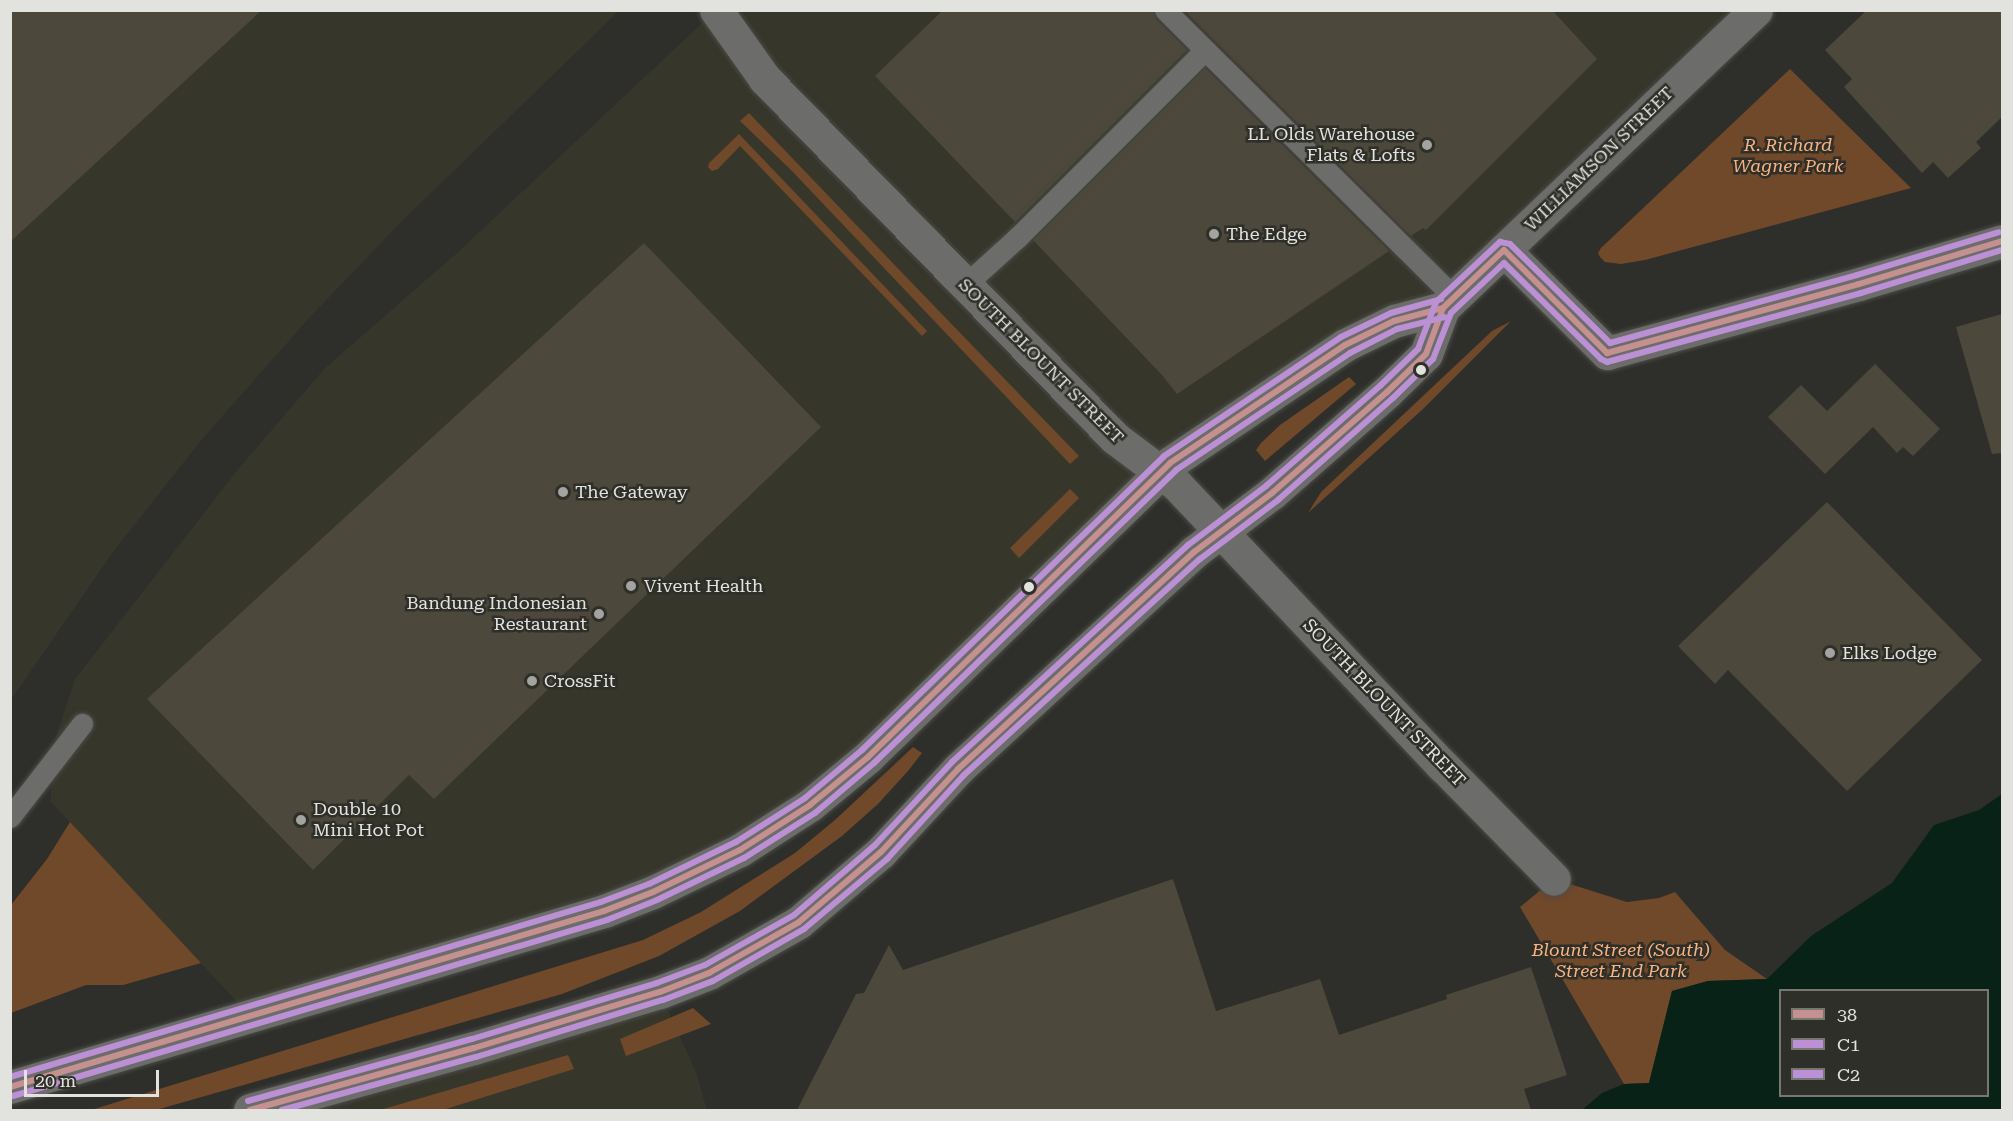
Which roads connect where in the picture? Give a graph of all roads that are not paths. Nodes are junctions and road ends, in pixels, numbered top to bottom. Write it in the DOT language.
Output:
graph roads {
  1 [pos="716,10"];
  2 [pos="1165,10"];
  3 [pos="1756,10"];
  4 [pos="1205,50"];
  5 [pos="2002,241"];
  6 [pos="1504,250"];
  7 [pos="965,285"];
  8 [pos="1448,303"];
  9 [pos="1161,472"];
  10 [pos="1221,530"];
  11 [pos="82,724"];
  12 [pos="10,817"];
  13 [pos="1554,879"];
  14 [pos="10,1087"];
  15 [pos="250,1110"];
  1 -- 7 [label="street, SOUTH BLOUNT STREET"];
  2 -- 4 [label="lane"];
  3 -- 6 [label="street, WILLIAMSON STREET"];
  4 -- 7 [label="lane"];
  4 -- 8 [label="lane"];
  5 -- 6 [label="street"];
  6 -- 8 [label="street, WILLIAMSON STREET"];
  7 -- 9 [label="street, SOUTH BLOUNT STREET"];
  8 -- 9 [label="street, WILLIAMSON STREET"];
  8 -- 10 [label="street, WILLIAMSON STREET"];
  9 -- 10 [label="street, SOUTH BLOUNT STREET"];
  9 -- 14 [label="street, WILLIAMSON STREET"];
  10 -- 13 [label="street, SOUTH BLOUNT STREET"];
  10 -- 15 [label="street, WILLIAMSON STREET"];
  11 -- 12 [label="lane"];
}
